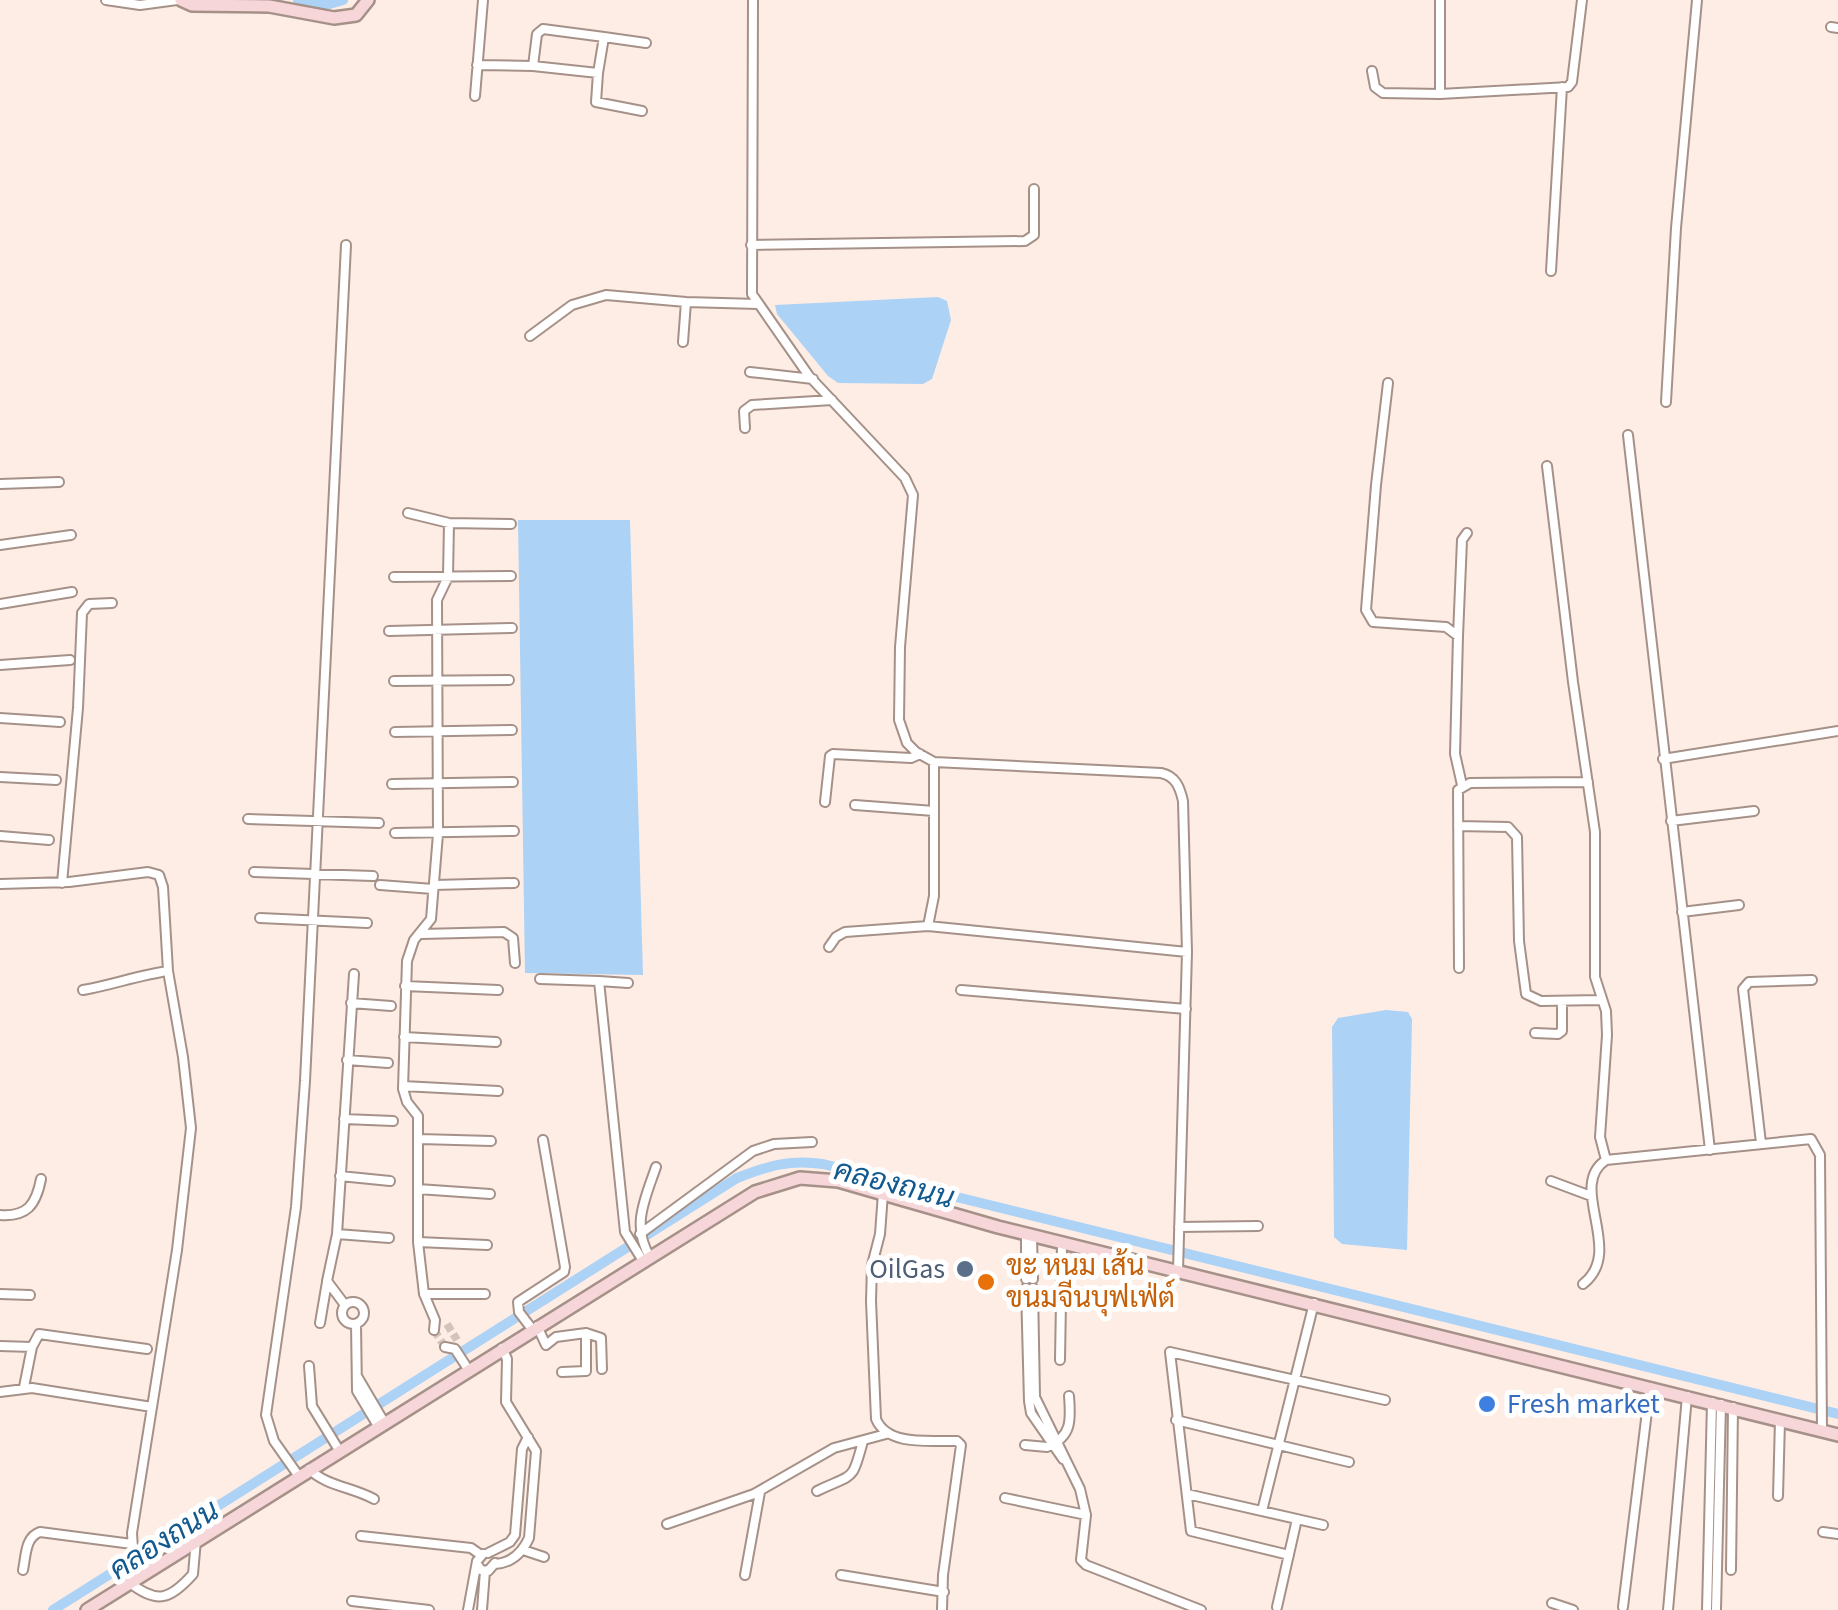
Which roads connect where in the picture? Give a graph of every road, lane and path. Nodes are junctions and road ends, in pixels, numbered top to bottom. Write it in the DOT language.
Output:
graph roads {
  1 [pos="106,0"];
  2 [pos="179,0"];
  3 [pos="368,0"];
  4 [pos="483,0"];
  5 [pos="754,0"];
  6 [pos="1440,0"];
  7 [pos="1582,0"];
  8 [pos="1697,0"];
  9 [pos="604,37"];
  10 [pos="646,44"];
  11 [pos="477,65"];
  12 [pos="533,66"];
  13 [pos="1372,71"];
  14 [pos="598,74"];
  15 [pos="1562,87"];
  16 [pos="1440,94"];
  17 [pos="475,96"];
  18 [pos="642,111"];
  19 [pos="1034,189"];
  20 [pos="346,245"];
  21 [pos="751,246"];
  22 [pos="1551,271"];
  23 [pos="686,302"];
  24 [pos="758,304"];
  25 [pos="530,336"];
  26 [pos="683,342"];
  27 [pos="750,372"];
  28 [pos="813,380"];
  29 [pos="1388,384"];
  30 [pos="832,400"];
  31 [pos="1666,402"];
  32 [pos="745,428"];
  33 [pos="1628,435"];
  34 [pos="1547,466"];
  35 [pos="59,482"];
  36 [pos="0,484"];
  37 [pos="408,513"];
  38 [pos="449,523"];
  39 [pos="511,524"];
  40 [pos="1467,533"];
  41 [pos="71,536"];
  42 [pos="0,545"];
  43 [pos="511,576"];
  44 [pos="394,577"];
  45 [pos="448,577"];
  46 [pos="72,592"];
  47 [pos="112,603"];
  48 [pos="0,604"];
  49 [pos="512,628"];
  50 [pos="437,630"];
  51 [pos="389,631"];
  52 [pos="1458,636"];
  53 [pos="70,660"];
  54 [pos="0,665"];
  55 [pos="394,680"];
  56 [pos="438,680"];
  57 [pos="509,680"];
  58 [pos="0,718"];
  59 [pos="60,722"];
  60 [pos="512,730"];
  61 [pos="1838,730"];
  62 [pos="438,731"];
  63 [pos="395,732"];
  64 [pos="920,754"];
  65 [pos="1663,759"];
  66 [pos="934,762"];
  67 [pos="0,777"];
  68 [pos="56,780"];
  69 [pos="513,782"];
  70 [pos="1588,782"];
  71 [pos="440,783"];
  72 [pos="392,784"];
  73 [pos="1462,785"];
  74 [pos="825,802"];
  75 [pos="855,805"];
  76 [pos="934,811"];
  77 [pos="1754,811"];
  78 [pos="248,819"];
  79 [pos="318,822"];
  80 [pos="1671,822"];
  81 [pos="380,824"];
  82 [pos="1458,826"];
  83 [pos="514,831"];
  84 [pos="395,833"];
  85 [pos="438,834"];
  86 [pos="0,836"];
  87 [pos="49,840"];
  88 [pos="254,872"];
  89 [pos="316,874"];
  90 [pos="373,876"];
  91 [pos="62,883"];
  92 [pos="514,883"];
  93 [pos="0,884"];
  94 [pos="380,885"];
  95 [pos="433,887"];
  96 [pos="1739,906"];
  97 [pos="1682,912"];
  98 [pos="260,918"];
  99 [pos="313,920"];
  100 [pos="367,923"];
  101 [pos="928,926"];
  102 [pos="420,934"];
  103 [pos="829,946"];
  104 [pos="1187,952"];
  105 [pos="515,964"];
  106 [pos="1459,968"];
  107 [pos="168,972"];
  108 [pos="354,974"];
  109 [pos="540,978"];
  110 [pos="1812,980"];
  111 [pos="599,981"];
  112 [pos="628,983"];
  113 [pos="405,986"];
  114 [pos="82,990"];
  115 [pos="498,990"];
  116 [pos="961,990"];
  117 [pos="1601,1000"];
  118 [pos="1562,1001"];
  119 [pos="351,1003"];
  120 [pos="391,1006"];
  121 [pos="1186,1009"];
  122 [pos="1535,1033"];
  123 [pos="404,1037"];
  124 [pos="496,1042"];
  125 [pos="347,1060"];
  126 [pos="388,1063"];
  127 [pos="404,1086"];
  128 [pos="498,1091"];
  129 [pos="344,1119"];
  130 [pos="393,1121"];
  131 [pos="420,1139"];
  132 [pos="542,1140"];
  133 [pos="491,1141"];
  134 [pos="812,1142"];
  135 [pos="1761,1144"];
  136 [pos="1710,1150"];
  137 [pos="1606,1160"];
  138 [pos="656,1166"];
  139 [pos="340,1176"];
  140 [pos="41,1179"];
  141 [pos="390,1181"];
  142 [pos="1551,1181"];
  143 [pos="418,1189"];
  144 [pos="883,1193"];
  145 [pos="490,1194"];
  146 [pos="1591,1196"];
  147 [pos="0,1215"];
  148 [pos="1258,1226"];
  149 [pos="1179,1228"];
  150 [pos="336,1234"];
  151 [pos="1029,1235"];
  152 [pos="640,1237"];
  153 [pos="389,1238"];
  154 [pos="418,1242"];
  155 [pos="1062,1243"];
  156 [pos="487,1245"];
  157 [pos="645,1256"];
  158 [pos="1178,1266"];
  159 [pos="327,1281"];
  160 [pos="1584,1284"];
  161 [pos="0,1294"];
  162 [pos="424,1294"];
  163 [pos="485,1294"];
  164 [pos="30,1295"];
  165 [pos="1314,1303"];
  166 [pos="346,1305"];
  167 [pos="434,1320"];
  168 [pos="320,1322"];
  169 [pos="356,1324"];
  170 [pos="447,1324"];
  171 [pos="532,1326"];
  172 [pos="434,1330"];
  173 [pos="586,1333"];
  174 [pos="0,1346"];
  175 [pos="32,1347"];
  176 [pos="453,1347"];
  177 [pos="502,1348"];
  178 [pos="147,1349"];
  179 [pos="1060,1360"];
  180 [pos="309,1366"];
  181 [pos="466,1367"];
  182 [pos="602,1369"];
  183 [pos="562,1372"];
  184 [pos="1296,1378"];
  185 [pos="1650,1386"];
  186 [pos="24,1388"];
  187 [pos="0,1392"];
  188 [pos="1068,1396"];
  189 [pos="1687,1396"];
  190 [pos="1385,1400"];
  191 [pos="1722,1405"];
  192 [pos="152,1407"];
  193 [pos="379,1420"];
  194 [pos="1176,1420"];
  195 [pos="1780,1420"];
  196 [pos="1822,1426"];
  197 [pos="886,1434"];
  198 [pos="1838,1435"];
  199 [pos="528,1436"];
  200 [pos="863,1440"];
  201 [pos="1025,1444"];
  202 [pos="1057,1444"];
  203 [pos="1279,1444"];
  204 [pos="338,1447"];
  205 [pos="1349,1462"];
  206 [pos="300,1471"];
  207 [pos="817,1491"];
  208 [pos="760,1492"];
  209 [pos="1187,1494"];
  210 [pos="1778,1496"];
  211 [pos="1005,1498"];
  212 [pos="374,1499"];
  213 [pos="1262,1511"];
  214 [pos="1086,1515"];
  215 [pos="1297,1519"];
  216 [pos="667,1524"];
  217 [pos="1324,1524"];
  218 [pos="1823,1532"];
  219 [pos="1838,1534"];
  220 [pos="361,1536"];
  221 [pos="196,1540"];
  222 [pos="132,1546"];
  223 [pos="523,1550"];
  224 [pos="1289,1555"];
  225 [pos="544,1558"];
  226 [pos="483,1561"];
  227 [pos="144,1569"];
  228 [pos="24,1570"];
  229 [pos="1731,1570"];
  230 [pos="745,1574"];
  231 [pos="841,1575"];
  232 [pos="129,1583"];
  233 [pos="944,1592"];
  234 [pos="1712,1598"];
  235 [pos="352,1601"];
  236 [pos="1552,1604"];
  237 [pos="1622,1607"];
  238 [pos="1277,1608"];
  239 [pos="87,1610"];
  240 [pos="429,1610"];
  241 [pos="468,1610"];
  242 [pos="482,1610"];
  243 [pos="942,1610"];
  244 [pos="1200,1610"];
  245 [pos="1573,1610"];
  246 [pos="1668,1610"];
  247 [pos="1708,1610"];
  248 [pos="1716,1610"];
  1 -- 2 [label="street"];
  2 -- 3 [label="street"];
  4 -- 11 [label="street"];
  5 -- 21 [label="street"];
  6 -- 16 [label="street"];
  7 -- 15 [label="street"];
  8 -- 31 [label="street"];
  9 -- 10 [label="street"];
  9 -- 12 [label="street"];
  9 -- 14 [label="street"];
  11 -- 12 [label="street"];
  11 -- 17 [label="street"];
  12 -- 14 [label="street"];
  13 -- 16 [label="street"];
  14 -- 18 [label="street"];
  15 -- 16 [label="street"];
  15 -- 22 [label="street"];
  19 -- 21 [label="street"];
  20 -- 79 [label="street"];
  21 -- 24 [label="street"];
  23 -- 24 [label="street"];
  23 -- 25 [label="street"];
  23 -- 26 [label="street"];
  24 -- 28 [label="street"];
  27 -- 28 [label="street"];
  28 -- 30 [label="street"];
  29 -- 52 [label="street"];
  30 -- 32 [label="street"];
  30 -- 64 [label="street"];
  33 -- 65 [label="street"];
  34 -- 70 [label="street"];
  35 -- 36 [label="street"];
  37 -- 38 [label="street"];
  38 -- 39 [label="street"];
  38 -- 45 [label="street"];
  40 -- 52 [label="street"];
  41 -- 42 [label="street"];
  43 -- 45 [label="street"];
  44 -- 45 [label="street"];
  45 -- 50 [label="street"];
  46 -- 48 [label="street"];
  47 -- 91 [label="street"];
  49 -- 50 [label="street"];
  50 -- 51 [label="street"];
  50 -- 56 [label="street"];
  52 -- 73 [label="street"];
  53 -- 54 [label="street"];
  55 -- 56 [label="street"];
  56 -- 57 [label="street"];
  56 -- 62 [label="street"];
  58 -- 59 [label="street"];
  60 -- 62 [label="street"];
  61 -- 65 [label="street"];
  62 -- 63 [label="street"];
  62 -- 71 [label="street"];
  64 -- 66 [label="street"];
  64 -- 74 [label="street"];
  65 -- 80 [label="street"];
  66 -- 76 [label="street"];
  66 -- 104 [label="street"];
  67 -- 68 [label="street"];
  69 -- 71 [label="street"];
  70 -- 73 [label="street"];
  70 -- 117 [label="street"];
  71 -- 72 [label="street"];
  71 -- 85 [label="street"];
  73 -- 82 [label="street"];
  75 -- 76 [label="street"];
  76 -- 101 [label="street"];
  77 -- 80 [label="street"];
  78 -- 79 [label="street"];
  79 -- 81 [label="street"];
  79 -- 89 [label="street"];
  80 -- 97 [label="street"];
  82 -- 106 [label="street"];
  82 -- 118 [label="street"];
  83 -- 85 [label="street"];
  84 -- 85 [label="street"];
  85 -- 95 [label="street"];
  86 -- 87 [label="street"];
  88 -- 89 [label="street"];
  89 -- 90 [label="street"];
  89 -- 99 [label="street"];
  91 -- 93 [label="street"];
  91 -- 107 [label="street"];
  92 -- 95 [label="street"];
  94 -- 95 [label="street"];
  95 -- 102 [label="street"];
  96 -- 97 [label="street"];
  97 -- 136 [label="street"];
  98 -- 99 [label="street"];
  99 -- 100 [label="street"];
  99 -- 206 [label="street"];
  101 -- 103 [label="street"];
  101 -- 104 [label="street"];
  102 -- 105 [label="street"];
  102 -- 113 [label="street"];
  104 -- 121 [label="street"];
  107 -- 114 [label="street"];
  107 -- 192 [label="street"];
  108 -- 119 [label="street"];
  109 -- 111 [label="street"];
  110 -- 135 [label="street"];
  111 -- 112 [label="street"];
  111 -- 157 [label="street"];
  113 -- 115 [label="street"];
  113 -- 123 [label="street"];
  116 -- 121 [label="street"];
  117 -- 118 [label="street"];
  117 -- 137 [label="street"];
  118 -- 122 [label="street"];
  119 -- 120 [label="street"];
  119 -- 125 [label="street"];
  121 -- 149 [label="street"];
  123 -- 124 [label="street"];
  123 -- 127 [label="street"];
  125 -- 126 [label="street"];
  125 -- 129 [label="street"];
  127 -- 128 [label="street"];
  127 -- 131 [label="street"];
  129 -- 130 [label="street"];
  129 -- 139 [label="street"];
  131 -- 133 [label="street"];
  131 -- 143 [label="street"];
  132 -- 171 [label="street"];
  134 -- 152 [label="street"];
  135 -- 136 [label="street"];
  135 -- 196 [label="street"];
  136 -- 137 [label="street"];
  137 -- 146 [label="street"];
  138 -- 152 [label="street"];
  139 -- 141 [label="street"];
  139 -- 150 [label="street"];
  140 -- 147 [label="street"];
  142 -- 146 [label="street"];
  143 -- 145 [label="street"];
  143 -- 154 [label="street"];
  144 -- 151 [label="street"];
  144 -- 157 [label="street"];
  144 -- 197 [label="street"];
  146 -- 160 [label="street"];
  148 -- 149 [label="street"];
  149 -- 158 [label="street"];
  150 -- 153 [label="street"];
  150 -- 159 [label="street"];
  151 -- 155 [label="street"];
  151 -- 202 [label="street"];
  152 -- 157 [label="street"];
  154 -- 156 [label="street"];
  154 -- 162 [label="street"];
  155 -- 158 [label="street"];
  155 -- 179 [label="street"];
  157 -- 171 [label="street"];
  158 -- 165 [label="street"];
  159 -- 166 [label="street"];
  159 -- 168 [label="street"];
  161 -- 164 [label="street"];
  162 -- 163 [label="street"];
  162 -- 167 [label="street"];
  165 -- 184 [label="street"];
  165 -- 185 [label="street"];
  166 -- 169 [label="street"];
  166 -- 169 [label="street"];
  167 -- 170 [label="street"];
  167 -- 172 [label="street"];
  169 -- 193 [label="street"];
  171 -- 173 [label="street"];
  171 -- 177 [label="street"];
  173 -- 182 [label="street"];
  173 -- 183 [label="street"];
  174 -- 175 [label="street"];
  175 -- 178 [label="street"];
  175 -- 186 [label="street"];
  176 -- 181 [label="street"];
  177 -- 181 [label="street"];
  177 -- 199 [label="street"];
  180 -- 204 [label="street"];
  181 -- 193 [label="street"];
  184 -- 190 [label="street"];
  184 -- 194 [label="street"];
  184 -- 203 [label="street"];
  185 -- 189 [label="street"];
  185 -- 237 [label="street"];
  186 -- 187 [label="street"];
  186 -- 192 [label="street"];
  188 -- 202 [label="street"];
  189 -- 191 [label="street"];
  189 -- 246 [label="street"];
  191 -- 195 [label="street"];
  191 -- 229 [label="street"];
  191 -- 234 [label="street"];
  192 -- 222 [label="street"];
  193 -- 204 [label="street"];
  194 -- 203 [label="street"];
  194 -- 209 [label="street"];
  195 -- 196 [label="street"];
  195 -- 210 [label="street"];
  196 -- 198 [label="street"];
  197 -- 200 [label="street"];
  197 -- 233 [label="street"];
  199 -- 223 [label="street"];
  199 -- 226 [label="street"];
  200 -- 207 [label="street"];
  200 -- 208 [label="street"];
  201 -- 202 [label="street"];
  202 -- 214 [label="street"];
  203 -- 205 [label="street"];
  203 -- 213 [label="street"];
  204 -- 206 [label="street"];
  206 -- 212 [label="street"];
  206 -- 221 [label="street"];
  208 -- 216 [label="street"];
  208 -- 230 [label="street"];
  209 -- 213 [label="street"];
  209 -- 224 [label="street"];
  211 -- 214 [label="street"];
  213 -- 215 [label="street"];
  214 -- 244 [label="street"];
  215 -- 217 [label="street"];
  215 -- 224 [label="street"];
  218 -- 219 [label="street"];
  220 -- 226 [label="street"];
  221 -- 227 [label="street"];
  221 -- 232 [label="street"];
  222 -- 227 [label="street"];
  222 -- 228 [label="street"];
  223 -- 225 [label="street"];
  223 -- 226 [label="street"];
  224 -- 238 [label="street"];
  226 -- 241 [label="street"];
  226 -- 242 [label="street"];
  227 -- 232 [label="street"];
  231 -- 233 [label="street"];
  232 -- 239 [label="street"];
  233 -- 243 [label="street"];
  234 -- 247 [label="street"];
  234 -- 248 [label="street"];
  235 -- 240 [label="street"];
  236 -- 245 [label="street"];
}
